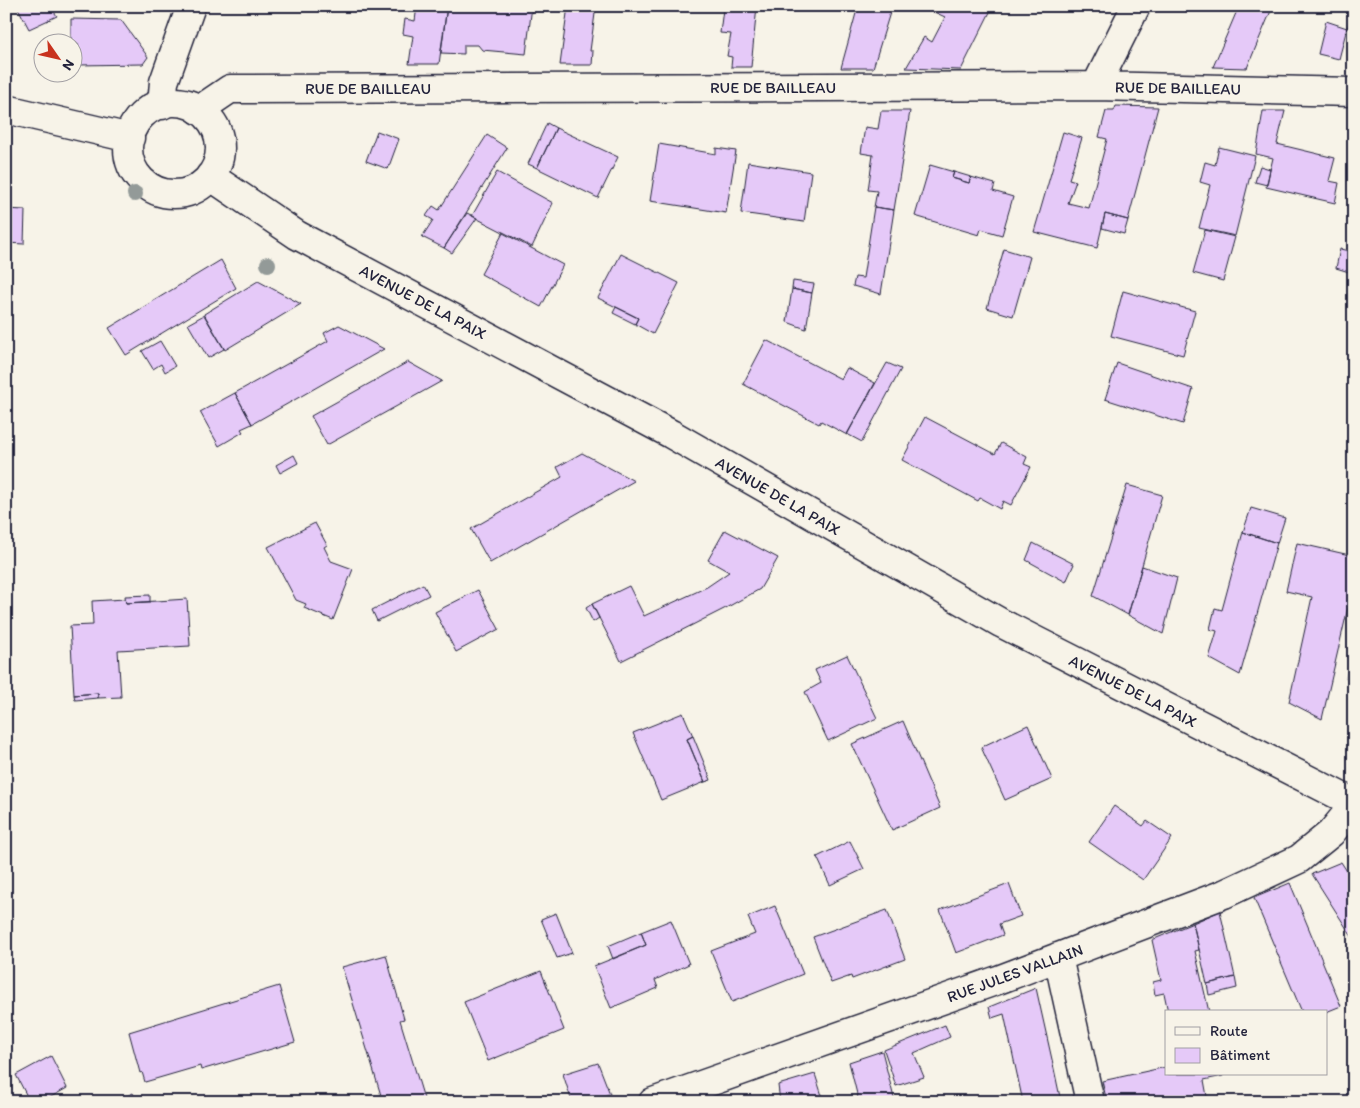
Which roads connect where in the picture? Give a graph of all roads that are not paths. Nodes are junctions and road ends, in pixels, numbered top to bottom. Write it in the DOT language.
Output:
graph roads {
  1 [pos="191,6"];
  2 [pos="1136,6"];
  3 [pos="1096,86"];
  4 [pos="1354,92"];
  5 [pos="162,105"];
  6 [pos="6,109"];
  7 [pos="199,110"];
  8 [pos="130,138"];
  9 [pos="210,176"];
  10 [pos="1354,804"];
  11 [pos="1058,957"];
  12 [pos="653,1102"];
  13 [pos="1090,1102"];
  1 -- 5 [label="street"];
  2 -- 3 [label="street"];
  3 -- 4 [label="street, RUE DE BAILLEAU"];
  3 -- 7 [label="street, RUE DE BAILLEAU"];
  5 -- 7 [label="street"];
  5 -- 8 [label="street"];
  6 -- 8 [label="street"];
  7 -- 9 [label="street"];
  8 -- 9 [label="street"];
  9 -- 10 [label="street, AVENUE DE LA PAIX"];
  10 -- 11 [label="street, RUE JULES VALLAIN"];
  11 -- 12 [label="street, RUE JULES VALLAIN"];
  11 -- 13 [label="street"];
}
